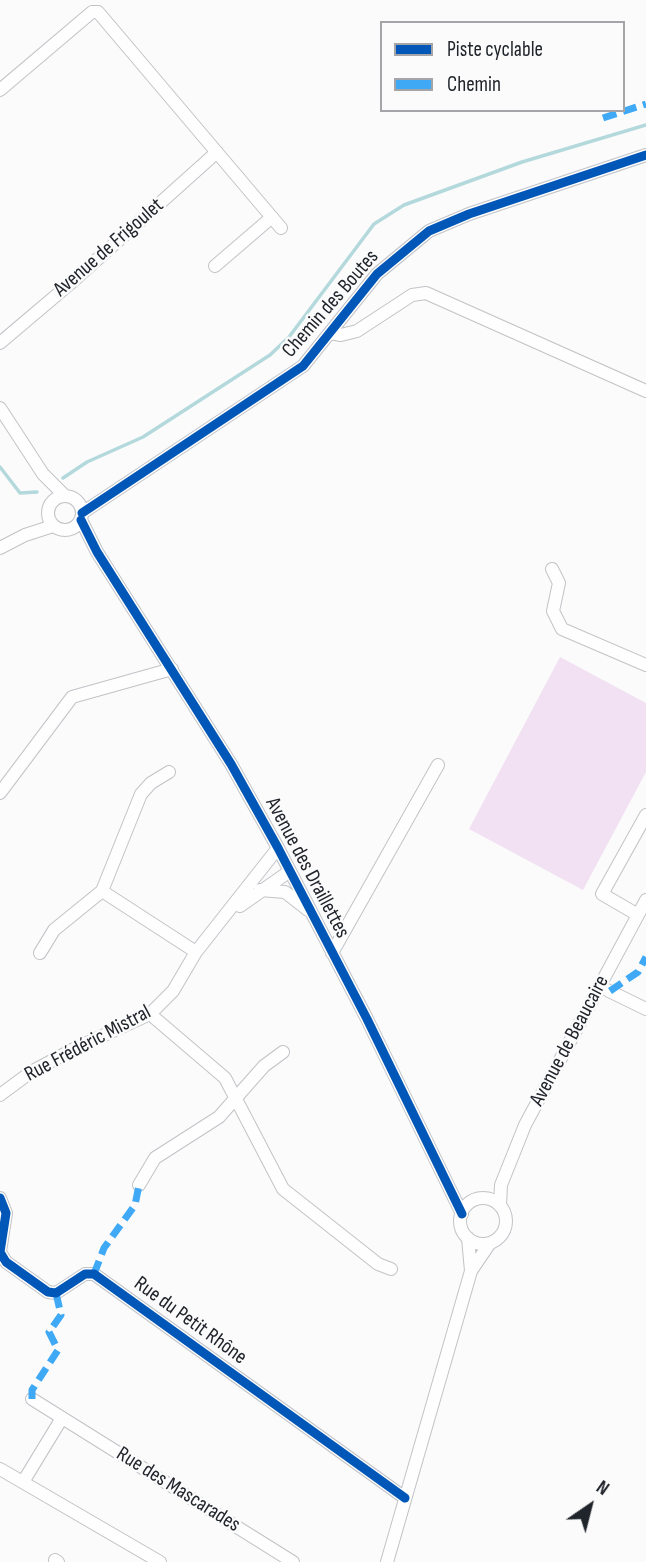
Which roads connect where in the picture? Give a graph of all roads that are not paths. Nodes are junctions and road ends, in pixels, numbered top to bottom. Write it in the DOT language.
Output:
graph roads {
  1 [pos="0,90"];
  2 [pos="217,152"];
  3 [pos="646,155"];
  4 [pos="272,217"];
  5 [pos="281,228"];
  6 [pos="215,266"];
  7 [pos="330,333"];
  8 [pos="0,342"];
  9 [pos="646,391"];
  10 [pos="0,408"];
  11 [pos="43,474"];
  12 [pos="65,496"];
  13 [pos="51,502"];
  14 [pos="80,512"];
  15 [pos="50,521"];
  16 [pos="71,529"];
  17 [pos="0,548"];
  18 [pos="97,552"];
  19 [pos="552,569"];
  20 [pos="646,665"];
  21 [pos="172,669"];
  22 [pos="439,765"];
  23 [pos="169,772"];
  24 [pos="0,793"];
  25 [pos="646,815"];
  26 [pos="278,848"];
  27 [pos="290,871"];
  28 [pos="259,890"];
  29 [pos="102,891"];
  30 [pos="646,900"];
  31 [pos="311,912"];
  32 [pos="638,915"];
  33 [pos="220,922"];
  34 [pos="196,952"];
  35 [pos="40,953"];
  36 [pos="332,953"];
  37 [pos="599,986"];
  38 [pos="646,1009"];
  39 [pos="150,1014"];
  40 [pos="283,1052"];
  41 [pos="0,1095"];
  42 [pos="236,1099"];
  43 [pos="139,1185"];
  44 [pos="449,1185"];
  45 [pos="500,1185"];
  46 [pos="0,1198"];
  47 [pos="478,1199"];
  48 [pos="500,1206"];
  49 [pos="462,1214"];
  50 [pos="468,1238"];
  51 [pos="490,1243"];
  52 [pos="391,1269"];
  53 [pos="471,1271"];
  54 [pos="32,1399"];
  55 [pos="62,1418"];
  56 [pos="0,1469"];
  57 [pos="23,1482"];
  58 [pos="405,1497"];
  59 [pos="160,1562"];
  60 [pos="293,1562"];
  61 [pos="387,1562"];
  1 -- 2 [label="street"];
  2 -- 4 [label="street"];
  2 -- 8 [label="street, Avenue de Frigoulet"];
  3 -- 7 [label="street, Chemin des Boutes"];
  4 -- 5 [label="street"];
  4 -- 6 [label="street"];
  7 -- 9 [label="street"];
  7 -- 14 [label="street, Chemin des Boutes"];
  10 -- 11 [label="street"];
  11 -- 12 [label="street"];
  11 -- 13 [label="street"];
  12 -- 13 [label="street"];
  12 -- 14 [label="street"];
  13 -- 15 [label="street"];
  14 -- 16 [label="street"];
  14 -- 18 [label="street, Avenue des Draillettes"];
  15 -- 16 [label="street"];
  15 -- 17 [label="street"];
  16 -- 18 [label="street, Avenue des Draillettes"];
  18 -- 21 [label="street, Avenue des Draillettes"];
  19 -- 20 [label="street"];
  21 -- 24 [label="street"];
  21 -- 26 [label="street, Avenue des Draillettes"];
  22 -- 36 [label="street"];
  23 -- 29 [label="street"];
  25 -- 32 [label="street"];
  26 -- 27 [label="street, Avenue des Draillettes"];
  26 -- 33 [label="street, Rue Frédéric Mistral"];
  27 -- 28 [label="street, Rue Frédéric Mistral"];
  27 -- 31 [label="street, Avenue des Draillettes"];
  28 -- 31 [label="street"];
  28 -- 33 [label="street, Rue Frédéric Mistral"];
  29 -- 34 [label="street"];
  29 -- 35 [label="street"];
  30 -- 32 [label="street, Avenue de Beaucaire"];
  31 -- 36 [label="street, Avenue des Draillettes"];
  32 -- 37 [label="street, Avenue de Beaucaire"];
  33 -- 34 [label="street, Rue Frédéric Mistral"];
  34 -- 39 [label="street, Rue Frédéric Mistral"];
  36 -- 44 [label="street, Avenue des Draillettes"];
  37 -- 38 [label="street"];
  37 -- 45 [label="street, Avenue de Beaucaire"];
  39 -- 41 [label="street, Rue Frédéric Mistral"];
  39 -- 42 [label="street"];
  40 -- 42 [label="street"];
  42 -- 43 [label="street"];
  42 -- 52 [label="street"];
  44 -- 47 [label="street"];
  44 -- 49 [label="street, Avenue des Draillettes"];
  45 -- 47 [label="street"];
  45 -- 48 [label="street, Avenue de Beaucaire"];
  46 -- 58 [label="street, Rue du Petit Rhône"];
  47 -- 48 [label="street"];
  47 -- 49 [label="street"];
  48 -- 51 [label="street"];
  49 -- 50 [label="street"];
  50 -- 51 [label="street"];
  50 -- 53 [label="street"];
  51 -- 53 [label="street"];
  53 -- 58 [label="street"];
  54 -- 55 [label="street, Rue des Mascarades"];
  55 -- 57 [label="street"];
  55 -- 60 [label="street, Rue des Mascarades"];
  56 -- 57 [label="street"];
  57 -- 59 [label="street"];
  58 -- 61 [label="street"];
}
